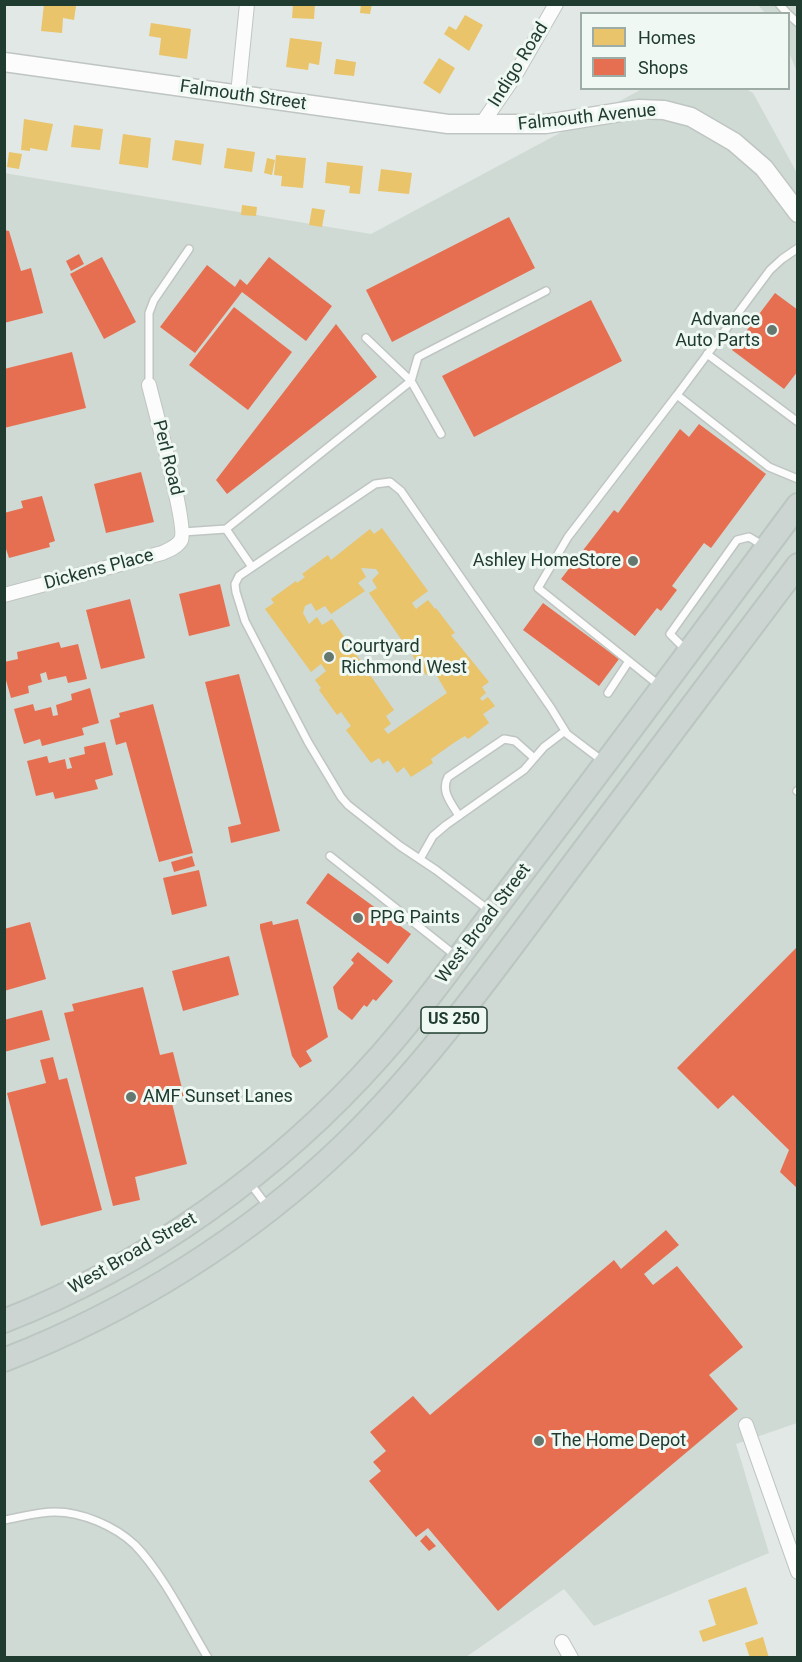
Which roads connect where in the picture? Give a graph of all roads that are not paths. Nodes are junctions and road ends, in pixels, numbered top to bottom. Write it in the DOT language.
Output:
graph roads {
  1 [pos="247,4"];
  2 [pos="556,4"];
  3 [pos="4,62"];
  4 [pos="238,94"];
  5 [pos="481,125"];
  6 [pos="798,213"];
  7 [pos="798,248"];
  8 [pos="189,249"];
  9 [pos="546,291"];
  10 [pos="366,338"];
  11 [pos="707,354"];
  12 [pos="411,381"];
  13 [pos="149,385"];
  14 [pos="677,395"];
  15 [pos="796,417"];
  16 [pos="441,434"];
  17 [pos="798,479"];
  18 [pos="798,505"];
  19 [pos="226,529"];
  20 [pos="183,532"];
  21 [pos="798,565"];
  22 [pos="252,567"];
  23 [pos="4,595"];
  24 [pos="629,661"];
  25 [pos="662,687"];
  26 [pos="608,693"];
  27 [pos="565,731"];
  28 [pos="534,758"];
  29 [pos="604,763"];
  30 [pos="459,816"];
  31 [pos="330,856"];
  32 [pos="420,859"];
  33 [pos="492,913"];
  34 [pos="521,934"];
  35 [pos="458,958"];
  36 [pos="248,1180"];
  37 [pos="270,1209"];
  38 [pos="4,1321"];
  39 [pos="4,1360"];
  40 [pos="746,1425"];
  41 [pos="4,1520"];
  42 [pos="798,1572"];
  43 [pos="562,1641"];
  44 [pos="208,1658"];
  45 [pos="571,1658"];
  1 -- 4 [label="street"];
  2 -- 5 [label="street, Indigo Road"];
  3 -- 4 [label="street, Falmouth Street"];
  4 -- 5 [label="street, Falmouth Street"];
  5 -- 6 [label="street, Falmouth Avenue"];
  7 -- 11 [label="lane"];
  8 -- 13 [label="lane"];
  9 -- 12 [label="lane"];
  10 -- 12 [label="lane"];
  11 -- 14 [label="lane"];
  11 -- 15 [label="lane"];
  12 -- 16 [label="lane"];
  12 -- 19 [label="lane"];
  13 -- 20 [label="street, Perl Road"];
  14 -- 17 [label="lane"];
  14 -- 24 [label="lane"];
  18 -- 25 [label="main road, West Broad Street / US 250"];
  19 -- 20 [label="lane"];
  19 -- 22 [label="lane"];
  20 -- 23 [label="street, Dickens Place"];
  21 -- 34 [label="main road, West Broad Street / US 250"];
  22 -- 27 [label="lane"];
  22 -- 32 [label="lane"];
  24 -- 25 [label="lane"];
  24 -- 26 [label="lane"];
  25 -- 29 [label="main road, West Broad Street / US 250"];
  27 -- 28 [label="lane"];
  27 -- 29 [label="lane"];
  28 -- 30 [label="lane"];
  28 -- 30 [label="lane"];
  29 -- 33 [label="main road, West Broad Street / US 250"];
  30 -- 32 [label="lane"];
  31 -- 35 [label="lane"];
  32 -- 33 [label="lane"];
  33 -- 34 [label="main road"];
  33 -- 35 [label="main road, West Broad Street / US 250"];
  34 -- 37 [label="main road, West Broad Street / US 250"];
  35 -- 36 [label="main road, West Broad Street / US 250"];
  36 -- 37 [label="lane"];
  36 -- 38 [label="main road, West Broad Street / US 250"];
  37 -- 39 [label="main road, West Broad Street / US 250"];
  40 -- 42 [label="street"];
  41 -- 44 [label="lane"];
  43 -- 45 [label="street"];
}
